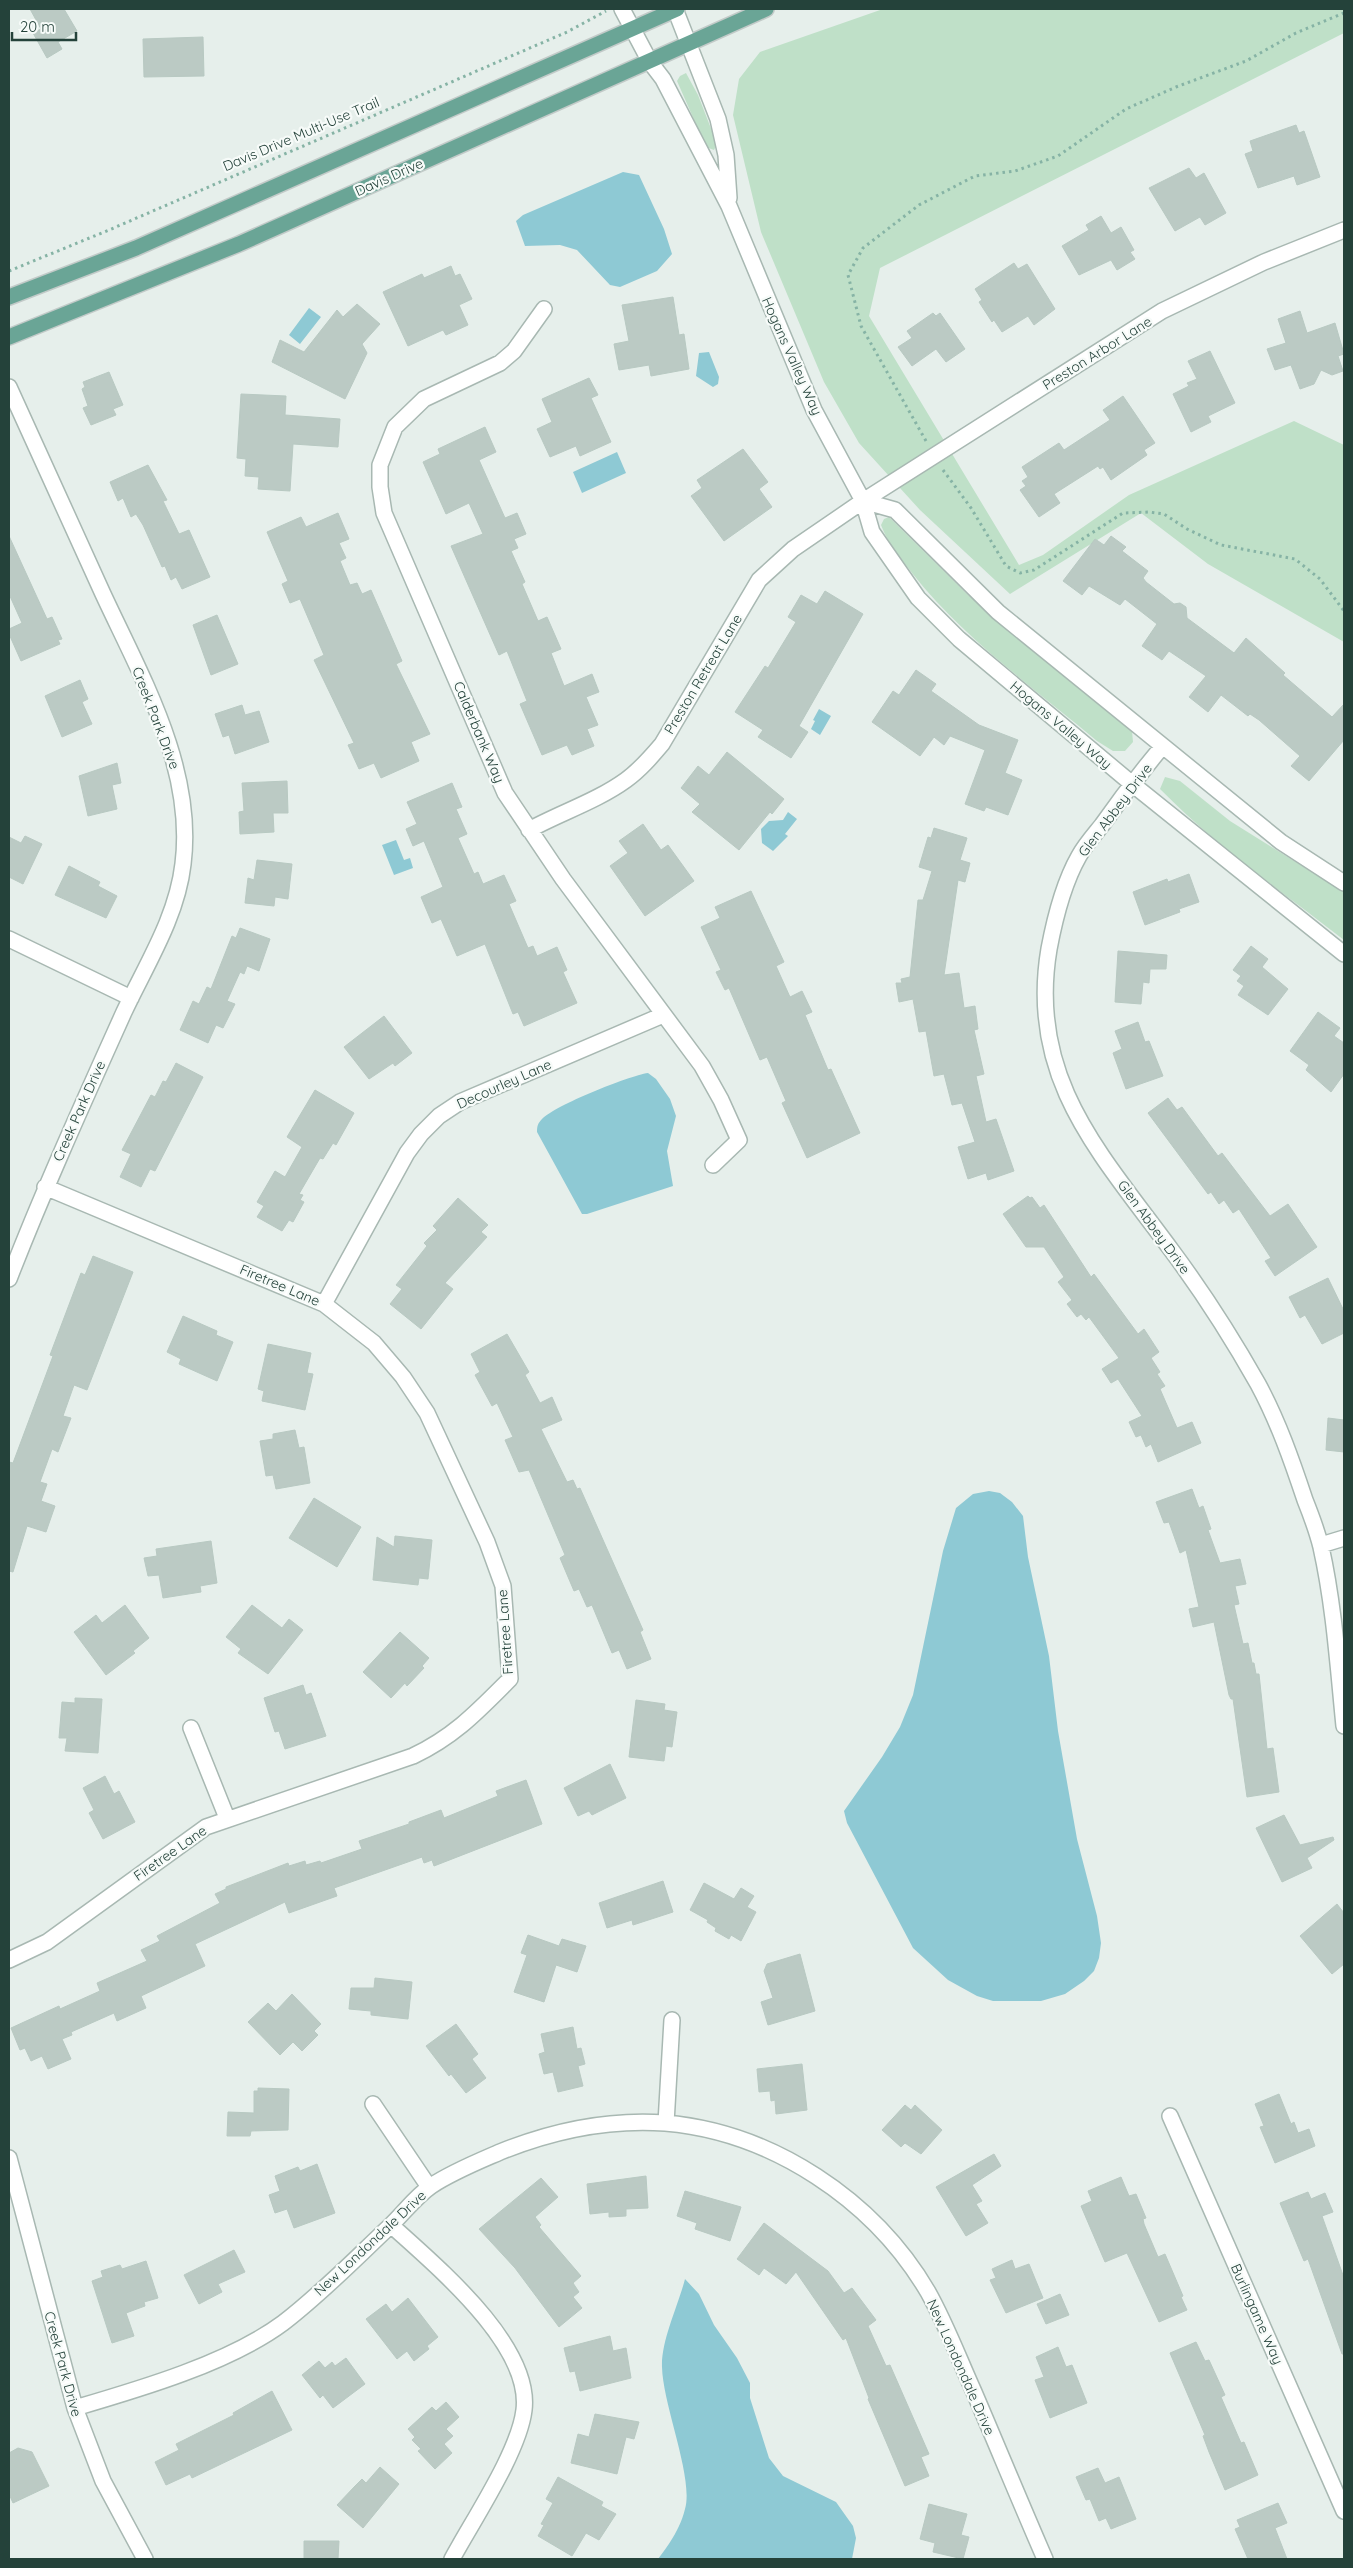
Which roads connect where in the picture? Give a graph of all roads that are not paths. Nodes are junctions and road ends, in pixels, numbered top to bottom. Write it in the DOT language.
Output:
graph roads {
  1 [pos="622,9"];
  2 [pos="676,9"];
  3 [pos="766,9"];
  4 [pos="631,30"];
  5 [pos="688,45"];
  6 [pos="650,62"];
  7 [pos="729,206"];
  8 [pos="1344,230"];
  9 [pos="9,297"];
  10 [pos="544,309"];
  11 [pos="9,337"];
  12 [pos="9,387"];
  13 [pos="863,501"];
  14 [pos="1162,747"];
  15 [pos="1131,784"];
  16 [pos="529,830"];
  17 [pos="1344,883"];
  18 [pos="9,939"];
  19 [pos="1344,954"];
  20 [pos="131,998"];
  21 [pos="663,1015"];
  22 [pos="713,1165"];
  23 [pos="45,1187"];
  24 [pos="9,1279"];
  25 [pos="324,1304"];
  26 [pos="1344,1538"];
  27 [pos="1321,1545"];
  28 [pos="1344,1726"];
  29 [pos="191,1728"];
  30 [pos="227,1818"];
  31 [pos="9,1960"];
  32 [pos="672,2020"];
  33 [pos="373,2104"];
  34 [pos="1170,2116"];
  35 [pos="666,2123"];
  36 [pos="9,2158"];
  37 [pos="428,2187"];
  38 [pos="392,2225"];
  39 [pos="75,2408"];
  40 [pos="1344,2511"];
  41 [pos="146,2559"];
  42 [pos="452,2559"];
  43 [pos="1045,2559"];
  1 -- 4 [label="street, Hogans Valley Way"];
  2 -- 4 [label="main road"];
  2 -- 5 [label="street, Hogans Valley Way"];
  3 -- 5 [label="main road, Davis Drive"];
  4 -- 6 [label="street, Hogans Valley Way"];
  4 -- 9 [label="main road"];
  5 -- 6 [label="main road, Davis Drive"];
  5 -- 7 [label="street, Hogans Valley Way"];
  6 -- 7 [label="street, Hogans Valley Way"];
  6 -- 11 [label="main road, Davis Drive"];
  7 -- 13 [label="street, Hogans Valley Way"];
  8 -- 13 [label="street, Preston Arbor Lane"];
  10 -- 16 [label="street, Calderbank Way"];
  12 -- 20 [label="street, Creek Park Drive"];
  13 -- 14 [label="street"];
  13 -- 15 [label="street, Hogans Valley Way"];
  13 -- 16 [label="street, Preston Retreat Lane"];
  14 -- 15 [label="street, Glen Abbey Drive"];
  14 -- 17 [label="street"];
  15 -- 19 [label="street, Hogans Valley Way"];
  15 -- 27 [label="street, Glen Abbey Drive"];
  16 -- 21 [label="street, Calderbank Way"];
  18 -- 20 [label="street"];
  20 -- 23 [label="street, Creek Park Drive"];
  21 -- 22 [label="street, Calderbank Way"];
  21 -- 25 [label="street, Decourley Lane"];
  23 -- 24 [label="street, Creek Park Drive"];
  23 -- 25 [label="street, Firetree Lane"];
  25 -- 30 [label="street, Firetree Lane"];
  26 -- 27 [label="street"];
  27 -- 28 [label="street, Glen Abbey Drive"];
  29 -- 30 [label="street"];
  30 -- 31 [label="street, Firetree Lane"];
  32 -- 35 [label="street"];
  33 -- 37 [label="street"];
  34 -- 40 [label="street, Burlingame Way"];
  35 -- 37 [label="street, New Londondale Drive"];
  35 -- 43 [label="street, New Londondale Drive"];
  36 -- 39 [label="street, Creek Park Drive"];
  37 -- 38 [label="street, New Londondale Drive"];
  38 -- 39 [label="street, New Londondale Drive"];
  38 -- 42 [label="street"];
  39 -- 41 [label="street, Creek Park Drive"];
}
